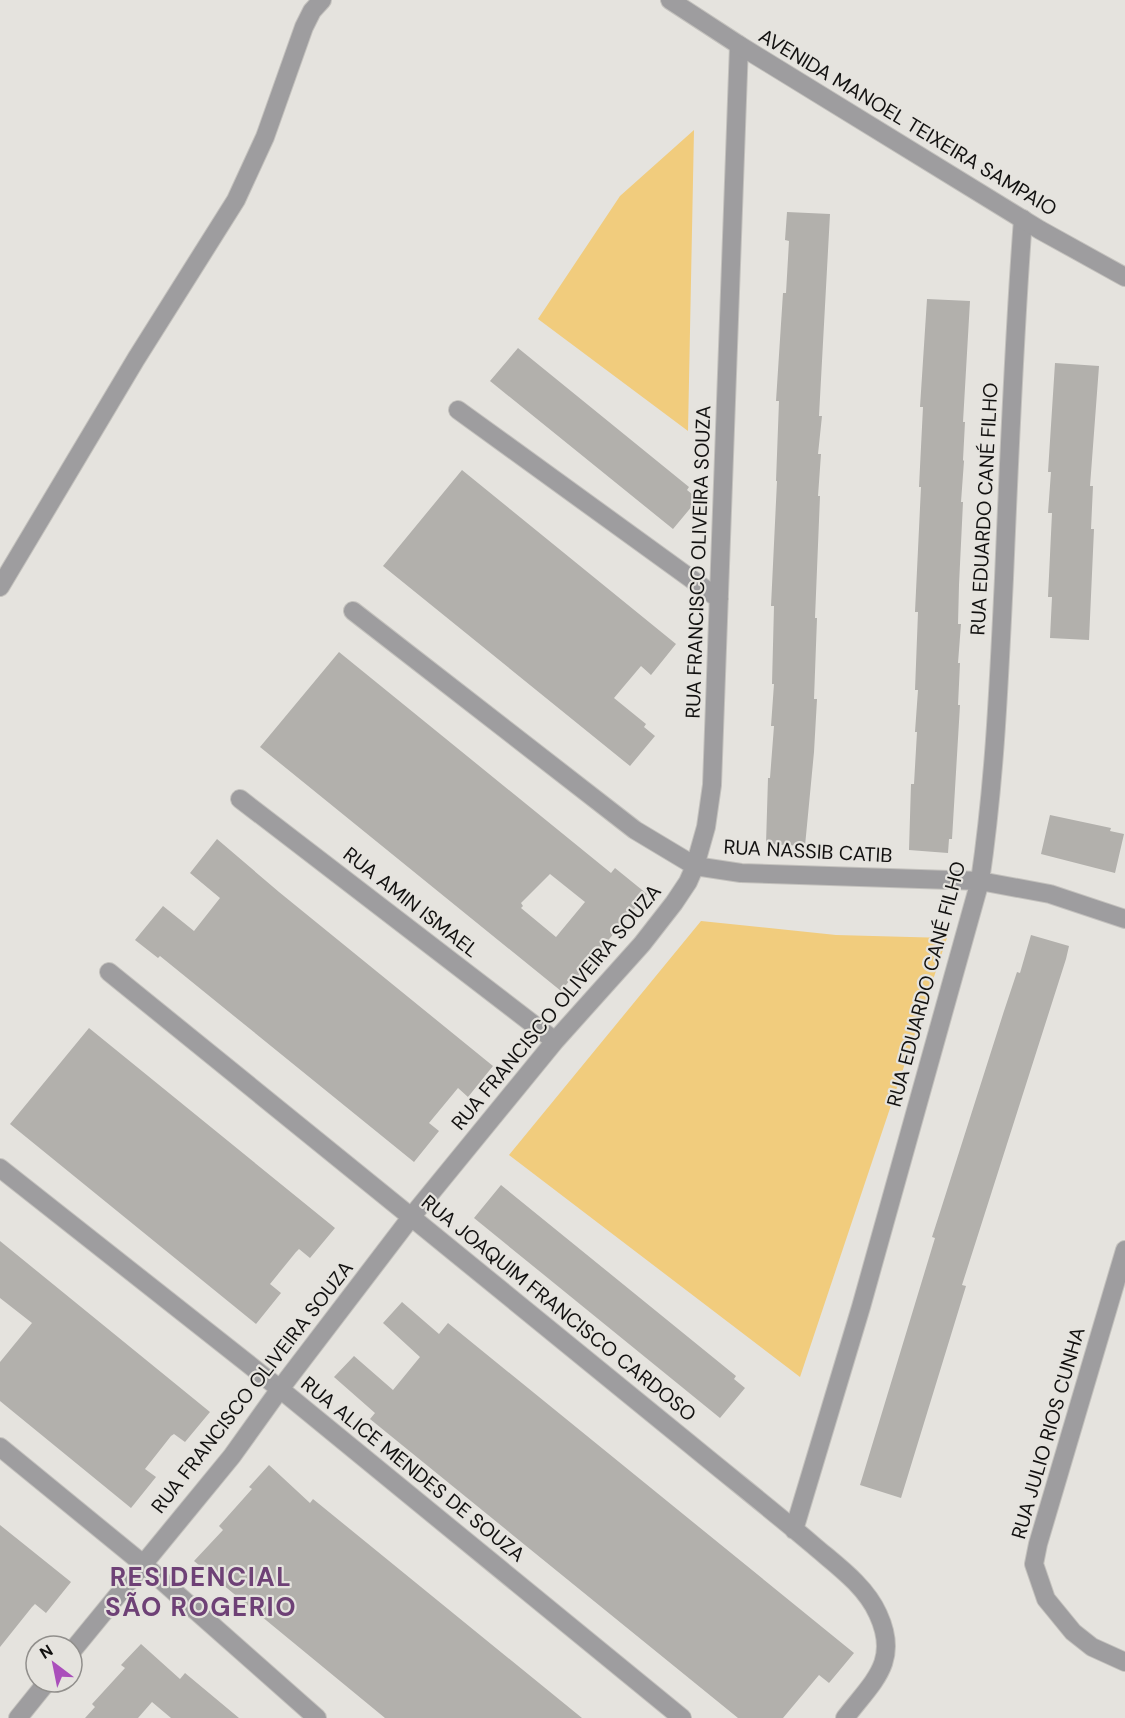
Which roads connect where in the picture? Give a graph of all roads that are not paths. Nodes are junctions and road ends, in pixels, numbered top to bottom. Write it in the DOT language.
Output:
graph roads {
  1 [pos="322,0"];
  2 [pos="670,0"];
  3 [pos="739,45"];
  4 [pos="1023,219"];
  5 [pos="1125,277"];
  6 [pos="458,410"];
  7 [pos="0,587"];
  8 [pos="719,599"];
  9 [pos="353,611"];
  10 [pos="240,799"];
  11 [pos="695,866"];
  12 [pos="980,881"];
  13 [pos="1125,919"];
  14 [pos="109,972"];
  15 [pos="555,1041"];
  16 [pos="0,1168"];
  17 [pos="412,1216"];
  18 [pos="1125,1250"];
  19 [pos="280,1389"];
  20 [pos="0,1447"];
  21 [pos="794,1530"];
  22 [pos="143,1564"];
  23 [pos="84,1636"];
  24 [pos="1125,1662"];
  25 [pos="37,1694"];
  26 [pos="18,1718"];
  27 [pos="317,1718"];
  28 [pos="682,1718"];
  29 [pos="845,1718"];
  1 -- 7 [label="street"];
  2 -- 3 [label="street, AVENIDA MANOEL TEIXEIRA SAMPAIO"];
  3 -- 4 [label="street, AVENIDA MANOEL TEIXEIRA SAMPAIO"];
  3 -- 8 [label="street, RUA FRANCISCO OLIVEIRA SOUZA"];
  4 -- 5 [label="street, AVENIDA MANOEL TEIXEIRA SAMPAIO"];
  4 -- 12 [label="street, RUA EDUARDO CANÉ FILHO"];
  6 -- 8 [label="street"];
  8 -- 11 [label="street, RUA FRANCISCO OLIVEIRA SOUZA"];
  9 -- 11 [label="street, RUA NASSIB CATIB"];
  10 -- 15 [label="street, RUA AMIN ISMAEL"];
  11 -- 12 [label="street, RUA NASSIB CATIB"];
  11 -- 15 [label="street, RUA FRANCISCO OLIVEIRA SOUZA"];
  12 -- 13 [label="street, RUA NASSIB CATIB"];
  12 -- 21 [label="street, RUA EDUARDO CANÉ FILHO"];
  14 -- 17 [label="street, RUA JOAQUIM FRANCISCO CARDOSO"];
  15 -- 17 [label="street, RUA FRANCISCO OLIVEIRA SOUZA"];
  16 -- 19 [label="street, RUA ALICE MENDES DE SOUZA"];
  17 -- 19 [label="street, RUA FRANCISCO OLIVEIRA SOUZA"];
  17 -- 21 [label="street, RUA JOAQUIM FRANCISCO CARDOSO"];
  18 -- 24 [label="street, RUA JULIO RIOS CUNHA"];
  19 -- 22 [label="street, RUA FRANCISCO OLIVEIRA SOUZA"];
  19 -- 28 [label="street, RUA ALICE MENDES DE SOUZA"];
  20 -- 22 [label="street"];
  21 -- 29 [label="street, RUA JOAQUIM FRANCISCO CARDOSO"];
  22 -- 23 [label="street, RUA FRANCISCO OLIVEIRA SOUZA"];
  22 -- 27 [label="street"];
  25 -- 26 [label="street"];
}
